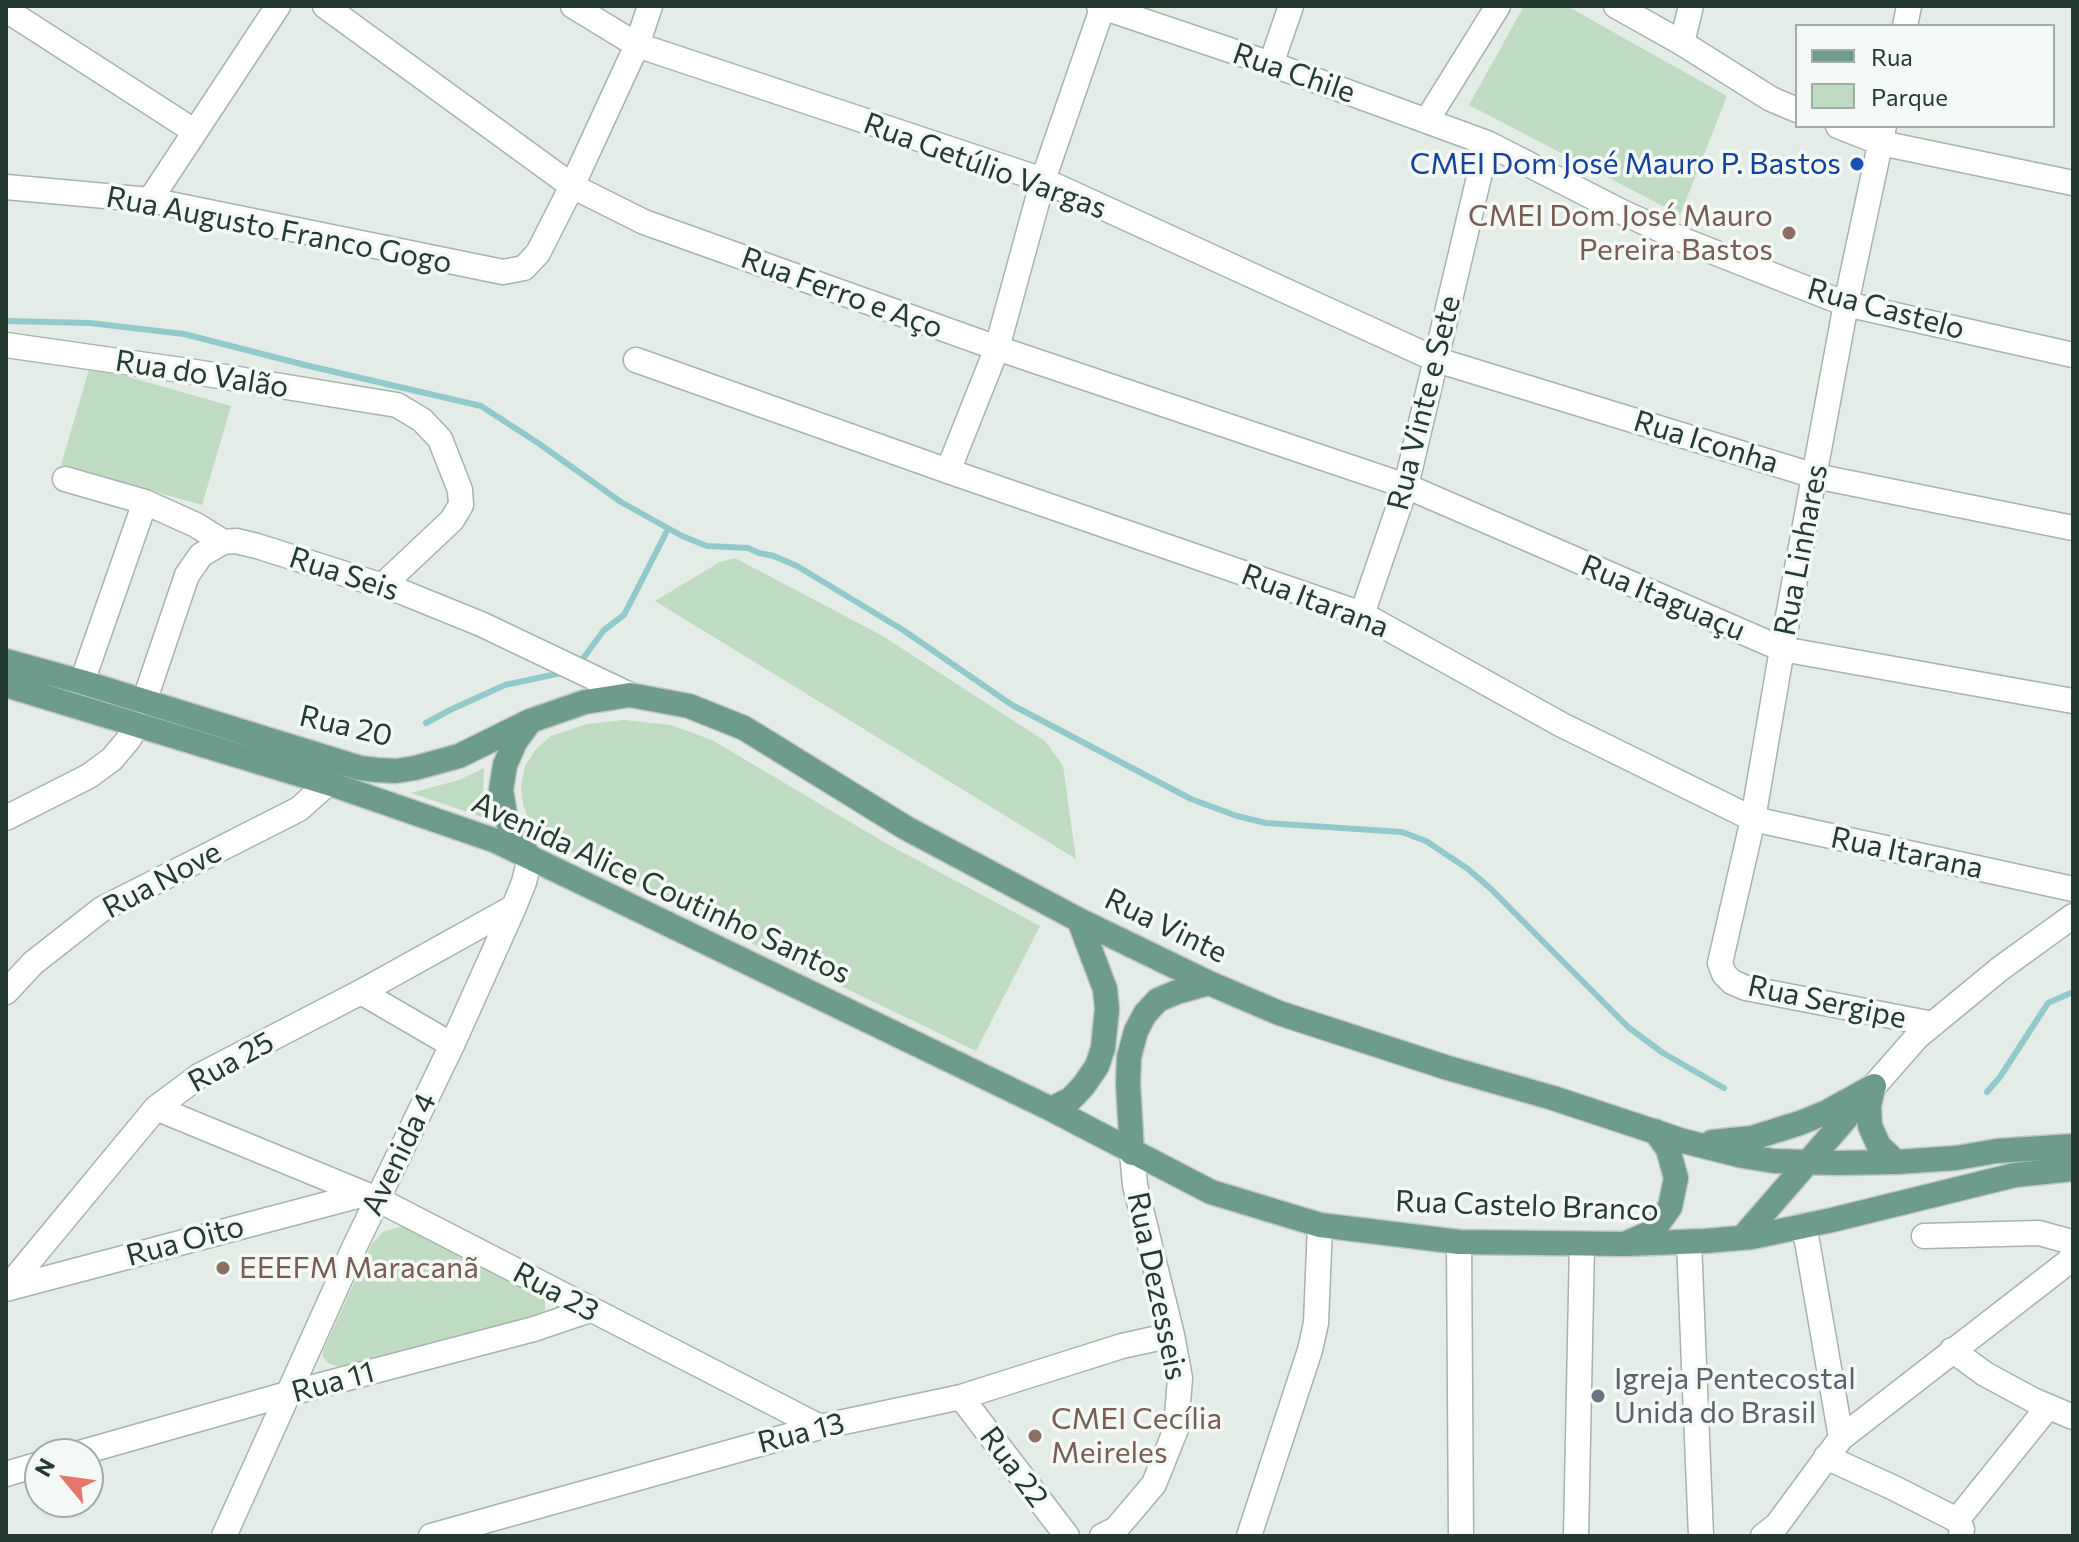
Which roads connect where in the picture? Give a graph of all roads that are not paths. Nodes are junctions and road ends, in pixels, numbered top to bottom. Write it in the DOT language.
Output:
graph roads {
  1 [pos="278,6"];
  2 [pos="325,6"];
  3 [pos="573,6"];
  4 [pos="650,6"];
  5 [pos="1101,6"];
  6 [pos="1291,6"];
  7 [pos="1498,6"];
  8 [pos="1616,6"];
  9 [pos="1691,6"];
  10 [pos="6,12"];
  11 [pos="1682,43"];
  12 [pos="637,45"];
  13 [pos="1271,64"];
  14 [pos="1795,109"];
  15 [pos="1427,120"];
  16 [pos="1848,128"];
  17 [pos="194,131"];
  18 [pos="1883,135"];
  19 [pos="1487,143"];
  20 [pos="1043,180"];
  21 [pos="2073,183"];
  22 [pos="572,186"];
  23 [pos="6,187"];
  24 [pos="150,200"];
  25 [pos="1846,304"];
  26 [pos="6,345"];
  27 [pos="997,348"];
  28 [pos="2073,355"];
  29 [pos="636,360"];
  30 [pos="1437,360"];
  31 [pos="948,471"];
  32 [pos="1815,476"];
  33 [pos="65,479"];
  34 [pos="1406,486"];
  35 [pos="145,502"];
  36 [pos="2073,528"];
  37 [pos="223,542"];
  38 [pos="383,585"];
  39 [pos="1362,614"];
  40 [pos="1782,649"];
  41 [pos="6,661"];
  42 [pos="82,682"];
  43 [pos="6,685"];
  44 [pos="630,695"];
  45 [pos="2073,701"];
  46 [pos="140,714"];
  47 [pos="530,721"];
  48 [pos="328,783"];
  49 [pos="6,818"];
  50 [pos="1753,819"];
  51 [pos="530,858"];
  52 [pos="2073,889"];
  53 [pos="514,907"];
  54 [pos="2073,916"];
  55 [pos="1079,920"];
  56 [pos="1724,974"];
  57 [pos="1209,983"];
  58 [pos="6,992"];
  59 [pos="361,992"];
  60 [pos="1933,1024"];
  61 [pos="452,1045"];
  62 [pos="1874,1086"];
  63 [pos="156,1108"];
  64 [pos="1051,1109"];
  65 [pos="1655,1131"];
  66 [pos="1683,1141"];
  67 [pos="2073,1146"];
  68 [pos="1132,1153"];
  69 [pos="1807,1162"];
  70 [pos="1896,1162"];
  71 [pos="2073,1169"];
  72 [pos="371,1197"];
  73 [pos="1320,1225"];
  74 [pos="1802,1226"];
  75 [pos="1924,1236"];
  76 [pos="1742,1238"];
  77 [pos="1459,1242"];
  78 [pos="1689,1242"];
  79 [pos="1582,1244"];
  80 [pos="1625,1244"];
  81 [pos="2073,1247"];
  82 [pos="6,1288"];
  83 [pos="590,1310"];
  84 [pos="1172,1335"];
  85 [pos="1952,1350"];
  86 [pos="287,1394"];
  87 [pos="961,1397"];
  88 [pos="2048,1407"];
  89 [pos="2073,1417"];
  90 [pos="820,1427"];
  91 [pos="1841,1438"];
  92 [pos="104,1446"];
  93 [pos="1826,1457"];
  94 [pos="1959,1528"];
  95 [pos="1773,1532"];
  96 [pos="224,1536"];
  97 [pos="431,1536"];
  98 [pos="1067,1536"];
  99 [pos="1102,1536"];
  100 [pos="1249,1536"];
  101 [pos="1461,1536"];
  102 [pos="1576,1536"];
  103 [pos="1701,1536"];
  1 -- 17 [label="street"];
  2 -- 22 [label="street, Rua Ferro e Aço"];
  3 -- 12 [label="street, Rua Getúlio Vargas"];
  4 -- 12 [label="street"];
  5 -- 13 [label="street, Rua Chile"];
  5 -- 20 [label="street"];
  6 -- 13 [label="street"];
  7 -- 15 [label="street"];
  8 -- 11 [label="street"];
  9 -- 11 [label="street"];
  10 -- 17 [label="street"];
  11 -- 14 [label="street"];
  12 -- 20 [label="street, Rua Getúlio Vargas"];
  12 -- 22 [label="street"];
  13 -- 15 [label="street, Rua Chile"];
  15 -- 19 [label="street, Rua Chile"];
  16 -- 18 [label="street"];
  17 -- 24 [label="street"];
  18 -- 21 [label="street"];
  18 -- 25 [label="street, Rua Linhares"];
  19 -- 25 [label="street, Rua Castelo"];
  19 -- 30 [label="street, Rua Vinte e Sete"];
  20 -- 27 [label="street"];
  20 -- 30 [label="street, Rua Getúlio Vargas"];
  22 -- 24 [label="street, Rua Augusto Franco Gogo"];
  22 -- 27 [label="street, Rua Ferro e Aço"];
  23 -- 24 [label="street, Rua Augusto Franco Gogo"];
  25 -- 28 [label="street, Rua Castelo"];
  25 -- 32 [label="street, Rua Linhares"];
  26 -- 38 [label="street, Rua do Valão"];
  27 -- 31 [label="street"];
  27 -- 34 [label="street, Rua Ferro e Aço"];
  29 -- 31 [label="street, Rua Itarana"];
  30 -- 32 [label="street, Rua Iconha"];
  30 -- 34 [label="street, Rua Vinte e Sete"];
  31 -- 39 [label="street, Rua Itarana"];
  32 -- 36 [label="street, Rua Iconha"];
  32 -- 40 [label="street, Rua Linhares"];
  33 -- 35 [label="street"];
  34 -- 39 [label="street, Rua Vinte e Sete"];
  34 -- 40 [label="street, Rua Itaguaçu"];
  35 -- 37 [label="street"];
  35 -- 42 [label="street"];
  37 -- 38 [label="street, Rua Seis"];
  37 -- 46 [label="street"];
  38 -- 44 [label="street, Rua Seis"];
  39 -- 50 [label="street, Rua Itarana"];
  40 -- 45 [label="street, Rua Itaguaçu"];
  40 -- 50 [label="street, Rua Linhares"];
  41 -- 42 [label="main road"];
  42 -- 46 [label="main road"];
  43 -- 46 [label="main road, Avenida Alice Coutinho Santos"];
  44 -- 47 [label="main road, Rua Vinte"];
  44 -- 55 [label="main road, Rua Vinte"];
  46 -- 47 [label="main road, Rua 20"];
  46 -- 48 [label="main road, Avenida Alice Coutinho Santos"];
  46 -- 49 [label="street"];
  47 -- 51 [label="main road"];
  48 -- 51 [label="main road, Avenida Alice Coutinho Santos"];
  48 -- 58 [label="street, Rua Nove"];
  50 -- 52 [label="street, Rua Itarana"];
  50 -- 56 [label="street, Rua Linhares"];
  51 -- 53 [label="street, Avenida 4"];
  51 -- 64 [label="main road, Avenida Alice Coutinho Santos"];
  53 -- 59 [label="street, Rua 25"];
  53 -- 61 [label="street, Avenida 4"];
  54 -- 60 [label="street"];
  55 -- 57 [label="main road, Rua Vinte"];
  55 -- 64 [label="main road"];
  56 -- 60 [label="street, Rua Sergipe"];
  57 -- 65 [label="main road, Rua Vinte"];
  57 -- 68 [label="main road"];
  59 -- 61 [label="street"];
  59 -- 63 [label="street, Rua 25"];
  60 -- 62 [label="street"];
  61 -- 72 [label="street, Avenida 4"];
  62 -- 66 [label="main road"];
  62 -- 69 [label="main road"];
  62 -- 70 [label="main road"];
  63 -- 72 [label="street, Rua 23"];
  63 -- 82 [label="street, Rua 25"];
  64 -- 68 [label="main road, Avenida Alice Coutinho Santos"];
  65 -- 66 [label="main road, Rua Vinte"];
  65 -- 80 [label="main road"];
  66 -- 69 [label="main road, Rua Vinte"];
  67 -- 70 [label="main road, Rua Vinte"];
  68 -- 73 [label="main road, Rua Castelo Branco"];
  68 -- 84 [label="street, Rua Dezesseis"];
  69 -- 70 [label="main road, Rua Vinte"];
  69 -- 76 [label="main road"];
  71 -- 74 [label="main road, Rua Castelo Branco"];
  72 -- 82 [label="street, Rua Oito"];
  72 -- 83 [label="street, Rua 23"];
  72 -- 86 [label="street, Avenida 4"];
  73 -- 77 [label="main road, Rua Castelo Branco"];
  73 -- 100 [label="street"];
  74 -- 76 [label="main road, Rua Castelo Branco"];
  74 -- 91 [label="street"];
  75 -- 81 [label="street"];
  76 -- 78 [label="main road, Rua Castelo Branco"];
  77 -- 79 [label="main road, Rua Castelo Branco"];
  77 -- 101 [label="street"];
  78 -- 80 [label="main road, Rua Castelo Branco"];
  78 -- 103 [label="street"];
  79 -- 80 [label="main road, Rua Castelo Branco"];
  79 -- 102 [label="street"];
  81 -- 85 [label="street"];
  83 -- 86 [label="street, Rua 11"];
  83 -- 90 [label="street, Rua 23"];
  84 -- 87 [label="street, Rua 13"];
  84 -- 99 [label="street, Rua Dezesseis"];
  85 -- 88 [label="street"];
  85 -- 91 [label="street"];
  86 -- 92 [label="street, Rua 11"];
  86 -- 96 [label="street, Avenida 4"];
  87 -- 90 [label="street, Rua 13"];
  87 -- 98 [label="street, Rua 22"];
  88 -- 89 [label="street"];
  88 -- 94 [label="street"];
  90 -- 97 [label="street, Rua 13"];
  91 -- 93 [label="street"];
  93 -- 94 [label="street"];
  93 -- 95 [label="street"];
}
